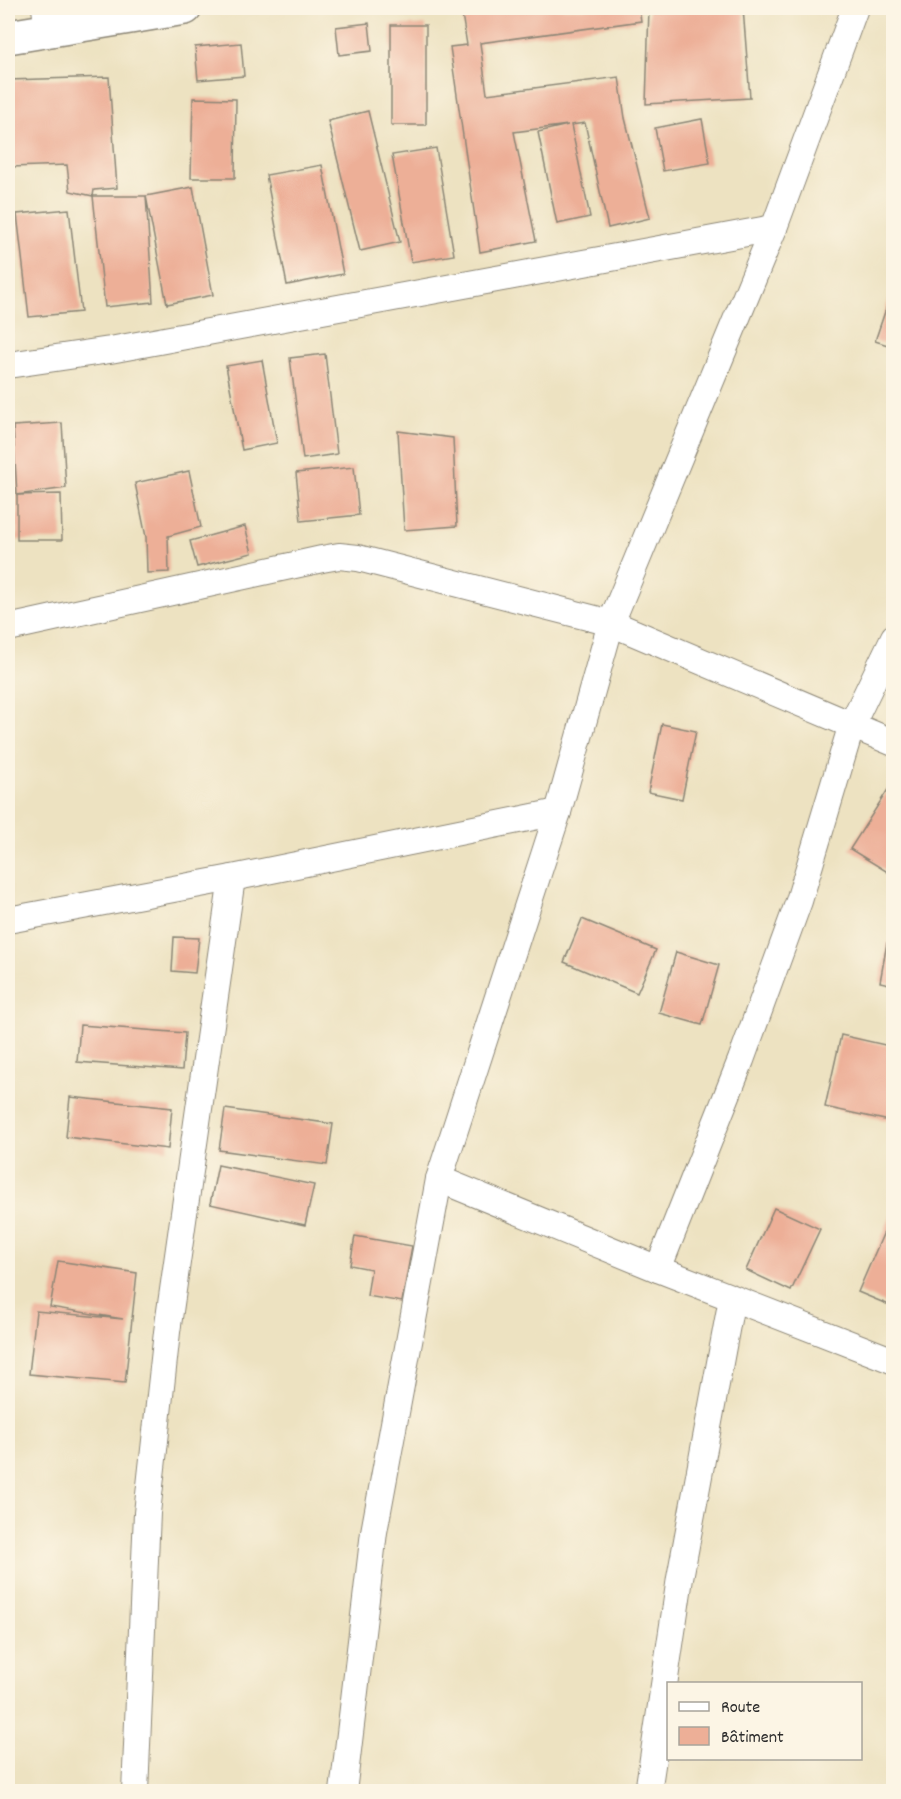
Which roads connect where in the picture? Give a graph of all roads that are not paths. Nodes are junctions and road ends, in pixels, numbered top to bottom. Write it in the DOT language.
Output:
graph roads {
  1 [pos="184,8"];
  2 [pos="855,8"];
  3 [pos="46,19"];
  4 [pos="8,37"];
  5 [pos="774,228"];
  6 [pos="8,364"];
  7 [pos="611,622"];
  8 [pos="8,628"];
  9 [pos="894,637"];
  10 [pos="852,724"];
  11 [pos="894,743"];
  12 [pos="558,812"];
  13 [pos="232,878"];
  14 [pos="8,920"];
  15 [pos="439,1179"];
  16 [pos="658,1269"];
  17 [pos="732,1298"];
  18 [pos="894,1361"];
  19 [pos="135,1791"];
  20 [pos="342,1791"];
  21 [pos="648,1791"];
  1 -- 3 [label="main road"];
  2 -- 5 [label="street"];
  3 -- 4 [label="main road"];
  5 -- 6 [label="street"];
  5 -- 7 [label="street"];
  7 -- 8 [label="street"];
  7 -- 10 [label="street"];
  7 -- 12 [label="street"];
  9 -- 10 [label="street"];
  10 -- 11 [label="street"];
  10 -- 16 [label="street"];
  12 -- 13 [label="street"];
  12 -- 15 [label="street"];
  13 -- 14 [label="street"];
  13 -- 19 [label="street"];
  15 -- 16 [label="street"];
  15 -- 20 [label="street"];
  16 -- 17 [label="street"];
  17 -- 18 [label="street"];
  17 -- 21 [label="street"];
}
